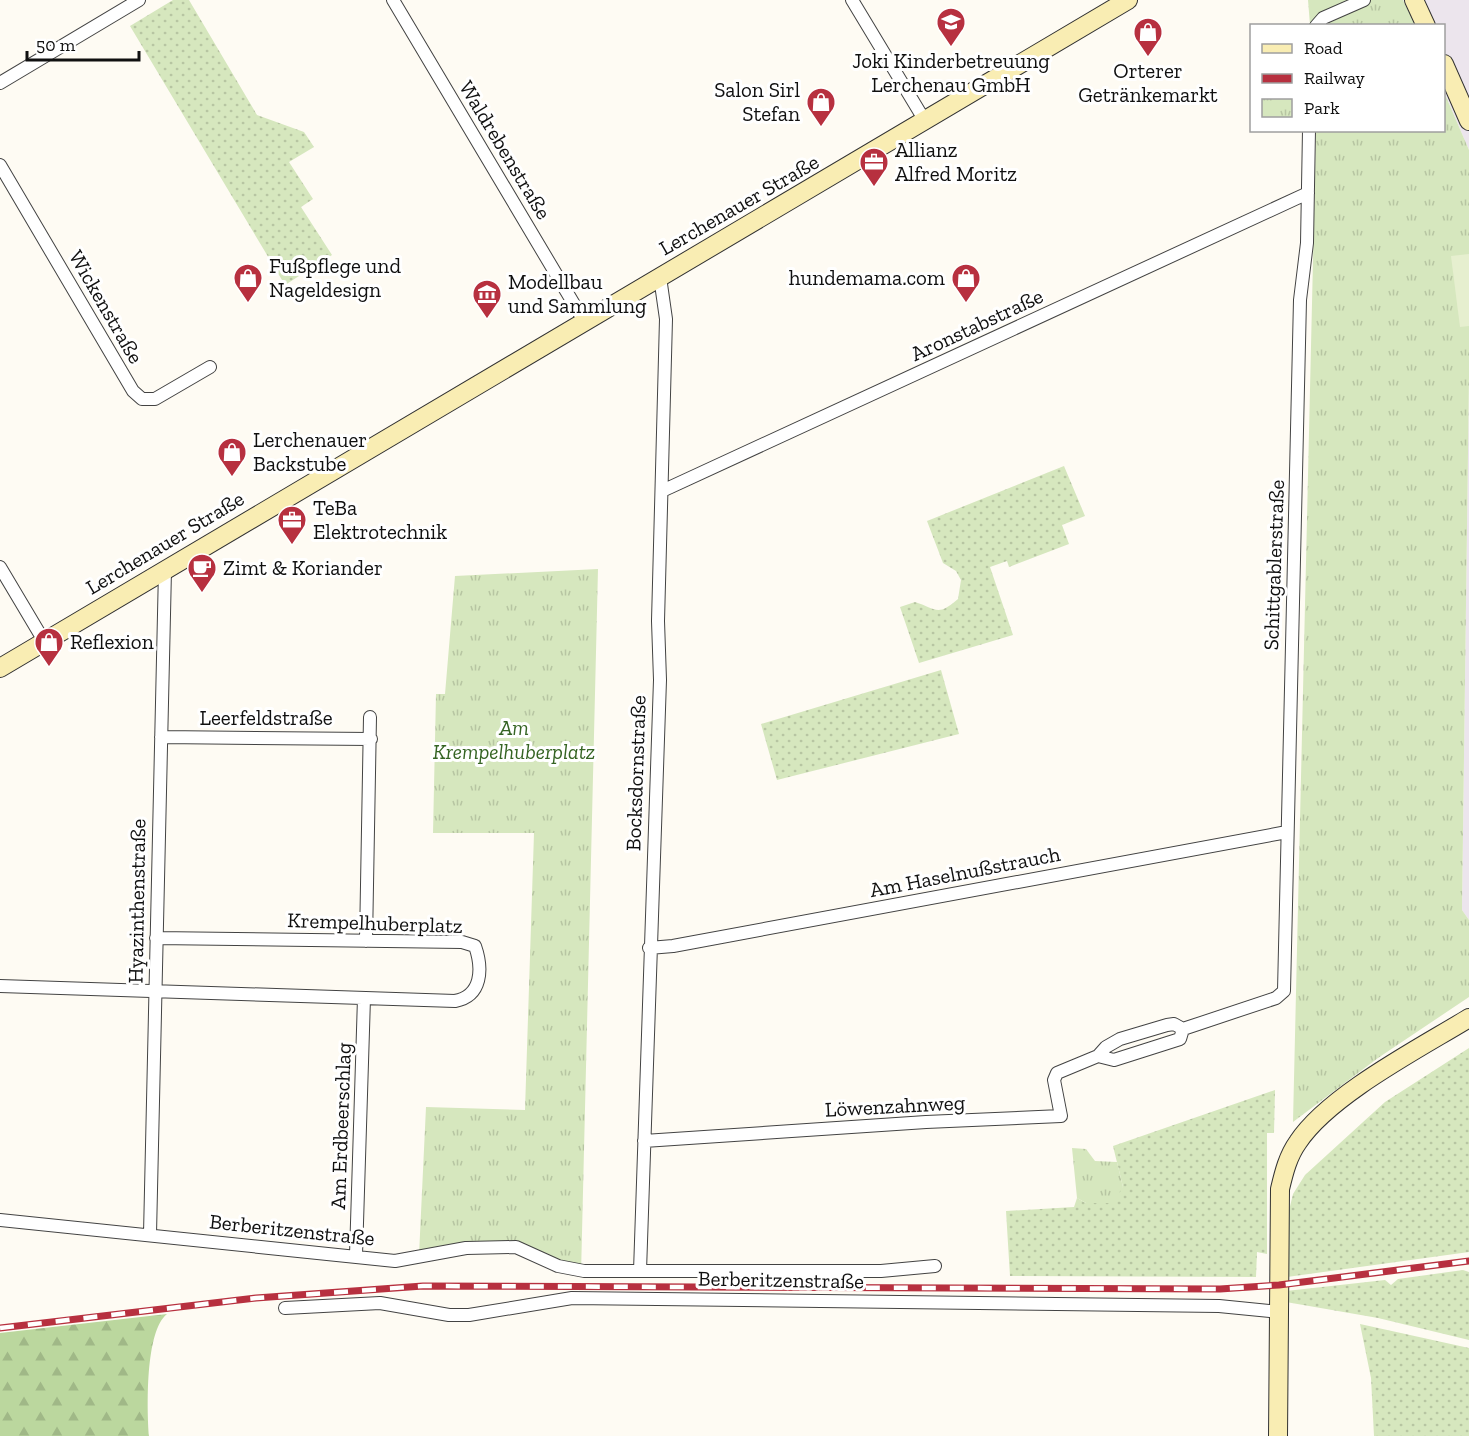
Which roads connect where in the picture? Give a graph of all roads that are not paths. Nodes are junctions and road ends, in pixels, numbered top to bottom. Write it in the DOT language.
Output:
graph roads {
  1 [pos="139,0"];
  2 [pos="393,0"];
  3 [pos="852,0"];
  4 [pos="1128,0"];
  5 [pos="1364,0"];
  6 [pos="1414,0"];
  7 [pos="1318,24"];
  8 [pos="1425,24"];
  9 [pos="1445,68"];
  10 [pos="0,84"];
  11 [pos="925,121"];
  12 [pos="1469,121"];
  13 [pos="1310,132"];
  14 [pos="0,165"];
  15 [pos="1308,193"];
  16 [pos="660,277"];
  17 [pos="584,321"];
  18 [pos="210,367"];
  19 [pos="662,491"];
  20 [pos="0,567"];
  21 [pos="165,570"];
  22 [pos="44,641"];
  23 [pos="0,668"];
  24 [pos="370,717"];
  25 [pos="160,737"];
  26 [pos="370,739"];
  27 [pos="1287,832"];
  28 [pos="156,938"];
  29 [pos="366,940"];
  30 [pos="649,948"];
  31 [pos="0,986"];
  32 [pos="155,992"];
  33 [pos="364,998"];
  34 [pos="1276,998"];
  35 [pos="1469,1018"];
  36 [pos="1183,1029"];
  37 [pos="1098,1056"];
  38 [pos="644,1141"];
  39 [pos="0,1220"];
  40 [pos="150,1234"];
  41 [pos="356,1255"];
  42 [pos="935,1266"];
  43 [pos="640,1271"];
  44 [pos="285,1308"];
  45 [pos="1279,1312"];
  46 [pos="1278,1436"];
  1 -- 10 [label="street"];
  2 -- 17 [label="street, Waldrebenstraße"];
  3 -- 11 [label="street"];
  4 -- 11 [label="main road, Lerchenauer Straße"];
  5 -- 7 [label="street"];
  6 -- 8 [label="main road"];
  9 -- 12 [label="main road"];
  11 -- 16 [label="main road, Lerchenauer Straße"];
  13 -- 15 [label="street, Schittgablerstraße"];
  14 -- 18 [label="street, Wickenstraße"];
  15 -- 19 [label="street, Aronstabstraße"];
  15 -- 27 [label="street, Schittgablerstraße"];
  16 -- 17 [label="main road, Lerchenauer Straße"];
  16 -- 19 [label="street, Bocksdornstraße"];
  17 -- 21 [label="main road, Lerchenauer Straße"];
  19 -- 30 [label="street, Bocksdornstraße"];
  20 -- 22 [label="street"];
  21 -- 22 [label="main road, Lerchenauer Straße"];
  21 -- 25 [label="street, Hyazinthenstraße"];
  22 -- 23 [label="main road, Lerchenauer Straße"];
  24 -- 26 [label="street"];
  25 -- 26 [label="street, Leerfeldstraße"];
  25 -- 28 [label="street, Hyazinthenstraße"];
  26 -- 29 [label="street"];
  27 -- 30 [label="street, Am Haselnußstrauch"];
  27 -- 34 [label="street, Schittgablerstraße"];
  28 -- 29 [label="street, Krempelhuberplatz"];
  28 -- 32 [label="street, Hyazinthenstraße"];
  29 -- 33 [label="street, Krempelhuberplatz"];
  30 -- 38 [label="street, Bocksdornstraße"];
  31 -- 32 [label="street, Krempelhuberplatz"];
  32 -- 33 [label="street, Krempelhuberplatz"];
  32 -- 40 [label="street, Hyazinthenstraße"];
  33 -- 41 [label="street, Am Erdbeerschlag"];
  34 -- 36 [label="street, Löwenzahnweg"];
  35 -- 45 [label="main road"];
  36 -- 37 [label="street, Löwenzahnweg"];
  36 -- 37 [label="street, Löwenzahnweg"];
  37 -- 38 [label="street, Löwenzahnweg"];
  38 -- 43 [label="street, Bocksdornstraße"];
  39 -- 40 [label="street, Berberitzenstraße"];
  40 -- 41 [label="street, Berberitzenstraße"];
  41 -- 43 [label="street, Berberitzenstraße"];
  42 -- 43 [label="street, Berberitzenstraße"];
  44 -- 45 [label="street, Berberitzenstraße"];
  45 -- 46 [label="main road"];
}
